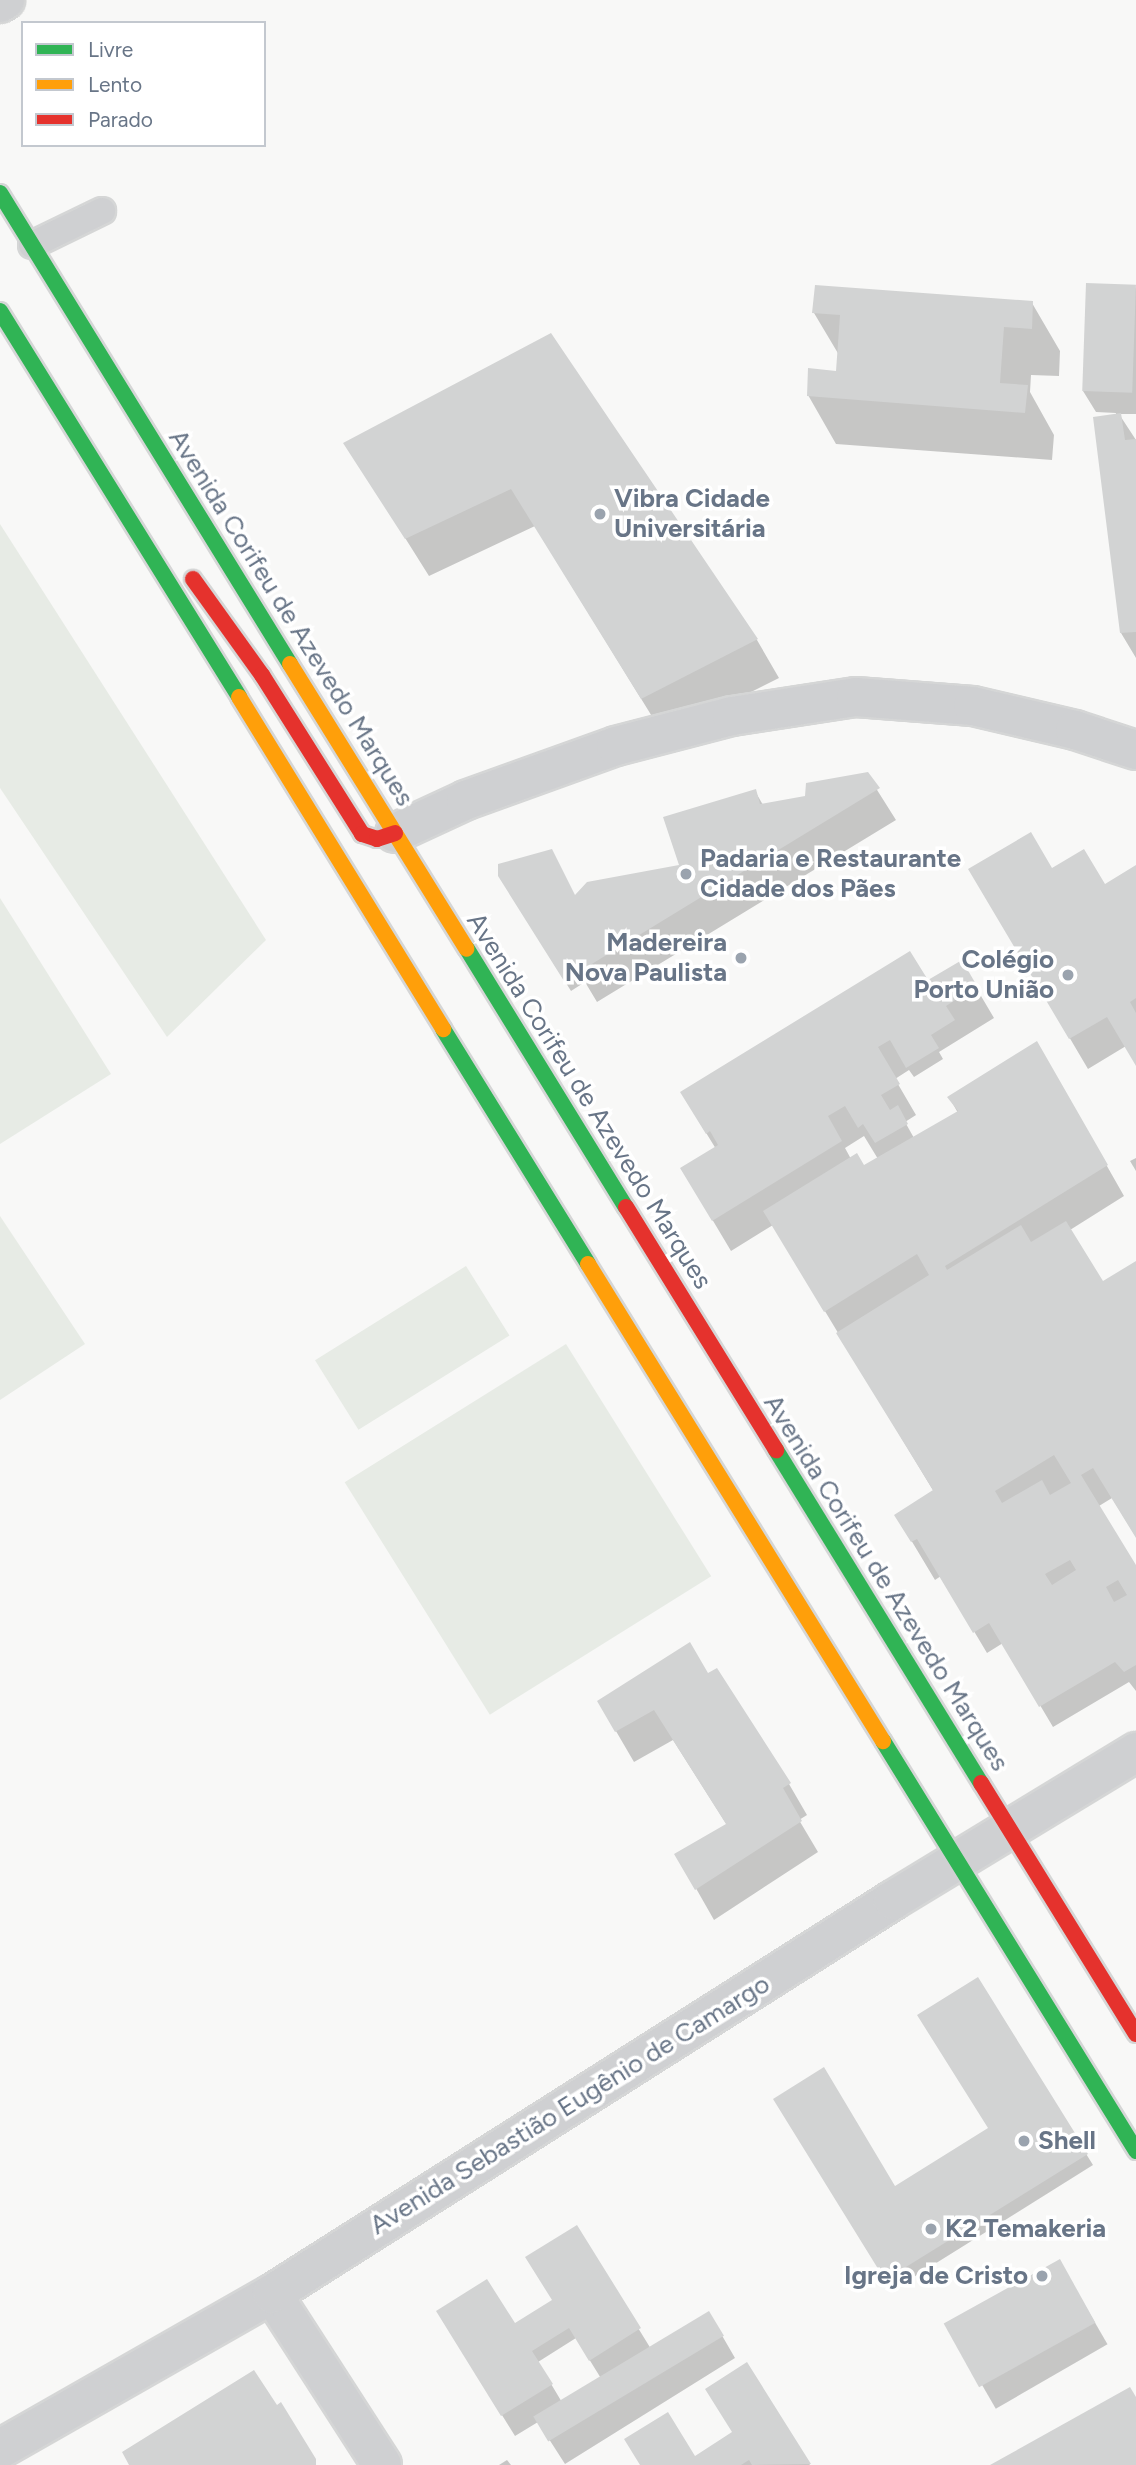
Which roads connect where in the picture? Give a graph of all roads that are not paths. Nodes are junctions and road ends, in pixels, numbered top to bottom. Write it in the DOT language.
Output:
graph roads {
  1 [pos="5,0"];
  2 [pos="0,3"];
  3 [pos="0,193"];
  4 [pos="102,211"];
  5 [pos="32,245"];
  6 [pos="0,311"];
  7 [pos="156,564"];
  8 [pos="1136,750"];
  9 [pos="395,833"];
  10 [pos="1136,1752"];
  11 [pos="1009,1829"];
  12 [pos="957,1861"];
  13 [pos="1136,2034"];
  14 [pos="1136,2151"];
  15 [pos="272,2294"];
  16 [pos="0,2449"];
  17 [pos="382,2465"];
  1 -- 2 [label="street"];
  3 -- 5 [label="main road, Avenida Corifeu de Azevedo Marques"];
  4 -- 5 [label="lane"];
  5 -- 9 [label="main road, Avenida Corifeu de Azevedo Marques"];
  6 -- 7 [label="main road"];
  7 -- 9 [label="main road"];
  7 -- 12 [label="main road"];
  8 -- 9 [label="street"];
  9 -- 11 [label="main road, Avenida Corifeu de Azevedo Marques"];
  10 -- 11 [label="street, Avenida Sebastião Eugênio de Camargo"];
  11 -- 12 [label="street, Avenida Sebastião Eugênio de Camargo"];
  11 -- 13 [label="main road, Avenida Corifeu de Azevedo Marques"];
  12 -- 14 [label="main road"];
  12 -- 15 [label="street, Avenida Sebastião Eugênio de Camargo"];
  15 -- 16 [label="street, Avenida Sebastião Eugênio de Camargo"];
  15 -- 17 [label="street"];
}
